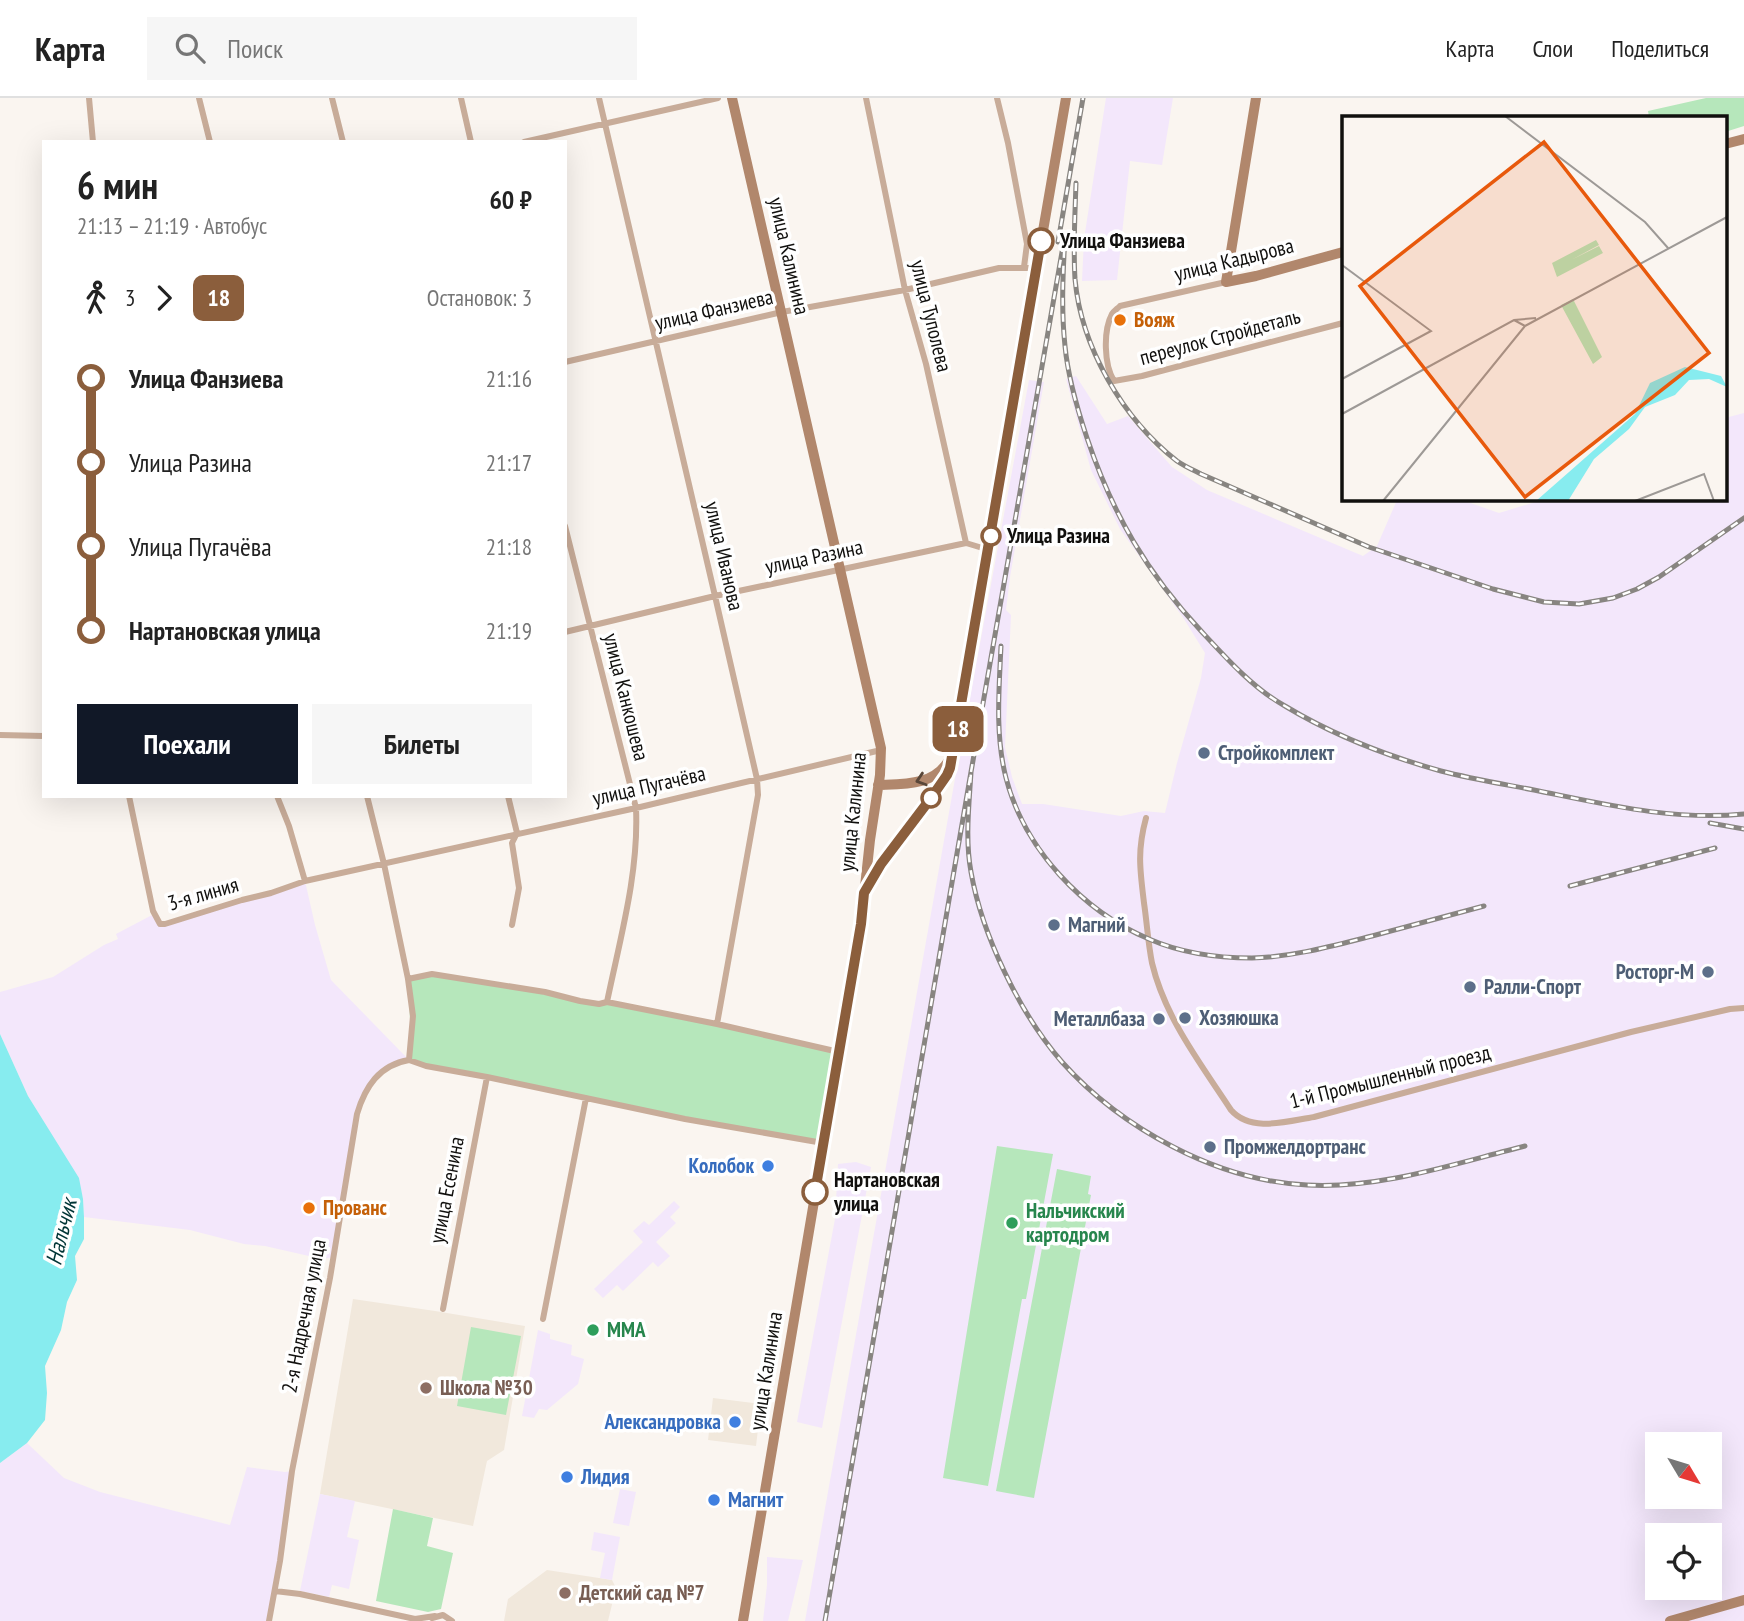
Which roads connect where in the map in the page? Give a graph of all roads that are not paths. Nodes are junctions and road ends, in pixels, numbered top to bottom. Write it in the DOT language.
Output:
graph roads {
  1 [pos="89,98"];
  2 [pos="199,98"];
  3 [pos="332,98"];
  4 [pos="461,98"];
  5 [pos="598,98"];
  6 [pos="719,98"];
  7 [pos="732,98"];
  8 [pos="866,98"];
  9 [pos="997,98"];
  10 [pos="1066,98"];
  11 [pos="1256,98"];
  12 [pos="604,123"];
  13 [pos="1744,139"];
  14 [pos="93,140"];
  15 [pos="210,140"];
  16 [pos="342,140"];
  17 [pos="471,140"];
  18 [pos="532,140"];
  19 [pos="1726,144"];
  20 [pos="1342,252"];
  21 [pos="1024,267"];
  22 [pos="1036,268"];
  23 [pos="1226,282"];
  24 [pos="905,290"];
  25 [pos="1134,304"];
  26 [pos="782,312"];
  27 [pos="1342,323"];
  28 [pos="655,342"];
  29 [pos="567,362"];
  30 [pos="567,534"];
  31 [pos="966,542"];
  32 [pos="989,550"];
  33 [pos="841,570"];
  34 [pos="715,596"];
  35 [pos="590,627"];
  36 [pos="567,632"];
  37 [pos="0,735"];
  38 [pos="42,736"];
  39 [pos="881,750"];
  40 [pos="953,753"];
  41 [pos="757,779"];
  42 [pos="877,785"];
  43 [pos="129,798"];
  44 [pos="278,798"];
  45 [pos="368,798"];
  46 [pos="508,798"];
  47 [pos="636,808"];
  48 [pos="1146,818"];
  49 [pos="517,833"];
  50 [pos="384,864"];
  51 [pos="305,881"];
  52 [pos="864,893"];
  53 [pos="512,925"];
  54 [pos="408,979"];
  55 [pos="607,1002"];
  56 [pos="1744,1008"];
  57 [pos="717,1024"];
  58 [pos="839,1052"];
  59 [pos="409,1060"];
  60 [pos="487,1077"];
  61 [pos="586,1098"];
  62 [pos="823,1143"];
  63 [pos="443,1309"];
  64 [pos="543,1319"];
  65 [pos="275,1591"];
  66 [pos="1744,1600"];
  67 [pos="432,1619"];
  68 [pos="417,1620"];
  69 [pos="269,1621"];
  70 [pos="452,1621"];
  71 [pos="743,1621"];
  72 [pos="1670,1621"];
  1 -- 14 [label="street"];
  2 -- 15 [label="street"];
  3 -- 16 [label="street"];
  4 -- 17 [label="street"];
  5 -- 12 [label="street, улица Иванова"];
  6 -- 12 [label="street"];
  7 -- 26 [label="main road, улица Калинина"];
  8 -- 24 [label="street, улица Туполева"];
  9 -- 21 [label="street"];
  10 -- 22 [label="main road"];
  11 -- 23 [label="main road"];
  12 -- 18 [label="street"];
  12 -- 28 [label="street, улица Иванова"];
  13 -- 19 [label="main road"];
  20 -- 23 [label="main road, улица Кадырова"];
  21 -- 22 [label="street, улица Фанзиева"];
  21 -- 24 [label="street, улица Фанзиева"];
  22 -- 32 [label="main road"];
  23 -- 25 [label="street, улица Кадырова"];
  24 -- 26 [label="street, улица Фанзиева"];
  24 -- 31 [label="street, улица Туполева"];
  25 -- 27 [label="street, переулок Стройдеталь"];
  26 -- 28 [label="street, улица Фанзиева"];
  26 -- 33 [label="main road, улица Калинина"];
  28 -- 29 [label="street, улица Фанзиева"];
  28 -- 34 [label="street, улица Иванова"];
  30 -- 35 [label="street, улица Канкошева"];
  31 -- 32 [label="street"];
  31 -- 33 [label="street, улица Разина"];
  32 -- 40 [label="main road"];
  33 -- 34 [label="street, улица Разина"];
  33 -- 39 [label="main road, улица Калинина"];
  34 -- 35 [label="street, улица Разина"];
  34 -- 41 [label="street, улица Иванова"];
  35 -- 36 [label="street, улица Разина"];
  35 -- 47 [label="street, улица Канкошева"];
  37 -- 38 [label="street"];
  39 -- 41 [label="street, улица Пугачёва"];
  39 -- 42 [label="main road, улица Калинина"];
  40 -- 42 [label="main road, one-way"];
  40 -- 52 [label="main road"];
  41 -- 47 [label="street, улица Пугачёва"];
  41 -- 57 [label="street, улица Иванова"];
  42 -- 52 [label="main road, улица Калинина"];
  43 -- 51 [label="street, 3-я линия"];
  44 -- 51 [label="street"];
  45 -- 50 [label="street"];
  46 -- 49 [label="street"];
  47 -- 49 [label="street, улица Пугачёва"];
  47 -- 55 [label="street, улица Канкошева"];
  48 -- 56 [label="street, 1-й Промышленный проезд"];
  49 -- 50 [label="street, улица Пугачёва"];
  49 -- 53 [label="street"];
  50 -- 51 [label="street, 3-я линия"];
  50 -- 54 [label="street"];
  52 -- 58 [label="main road, улица Калинина"];
  54 -- 55 [label="street"];
  54 -- 59 [label="street"];
  55 -- 57 [label="street"];
  57 -- 58 [label="street"];
  58 -- 62 [label="main road, улица Калинина"];
  59 -- 60 [label="street"];
  59 -- 65 [label="street, 2-я Надречная улица"];
  60 -- 61 [label="street"];
  60 -- 63 [label="street, улица Есенина"];
  61 -- 62 [label="street"];
  61 -- 64 [label="street"];
  62 -- 71 [label="main road, улица Калинина"];
  65 -- 68 [label="street"];
  65 -- 69 [label="street, 2-я Надречная улица"];
  66 -- 72 [label="main road"];
  67 -- 68 [label="street"];
  67 -- 70 [label="street"];
}
